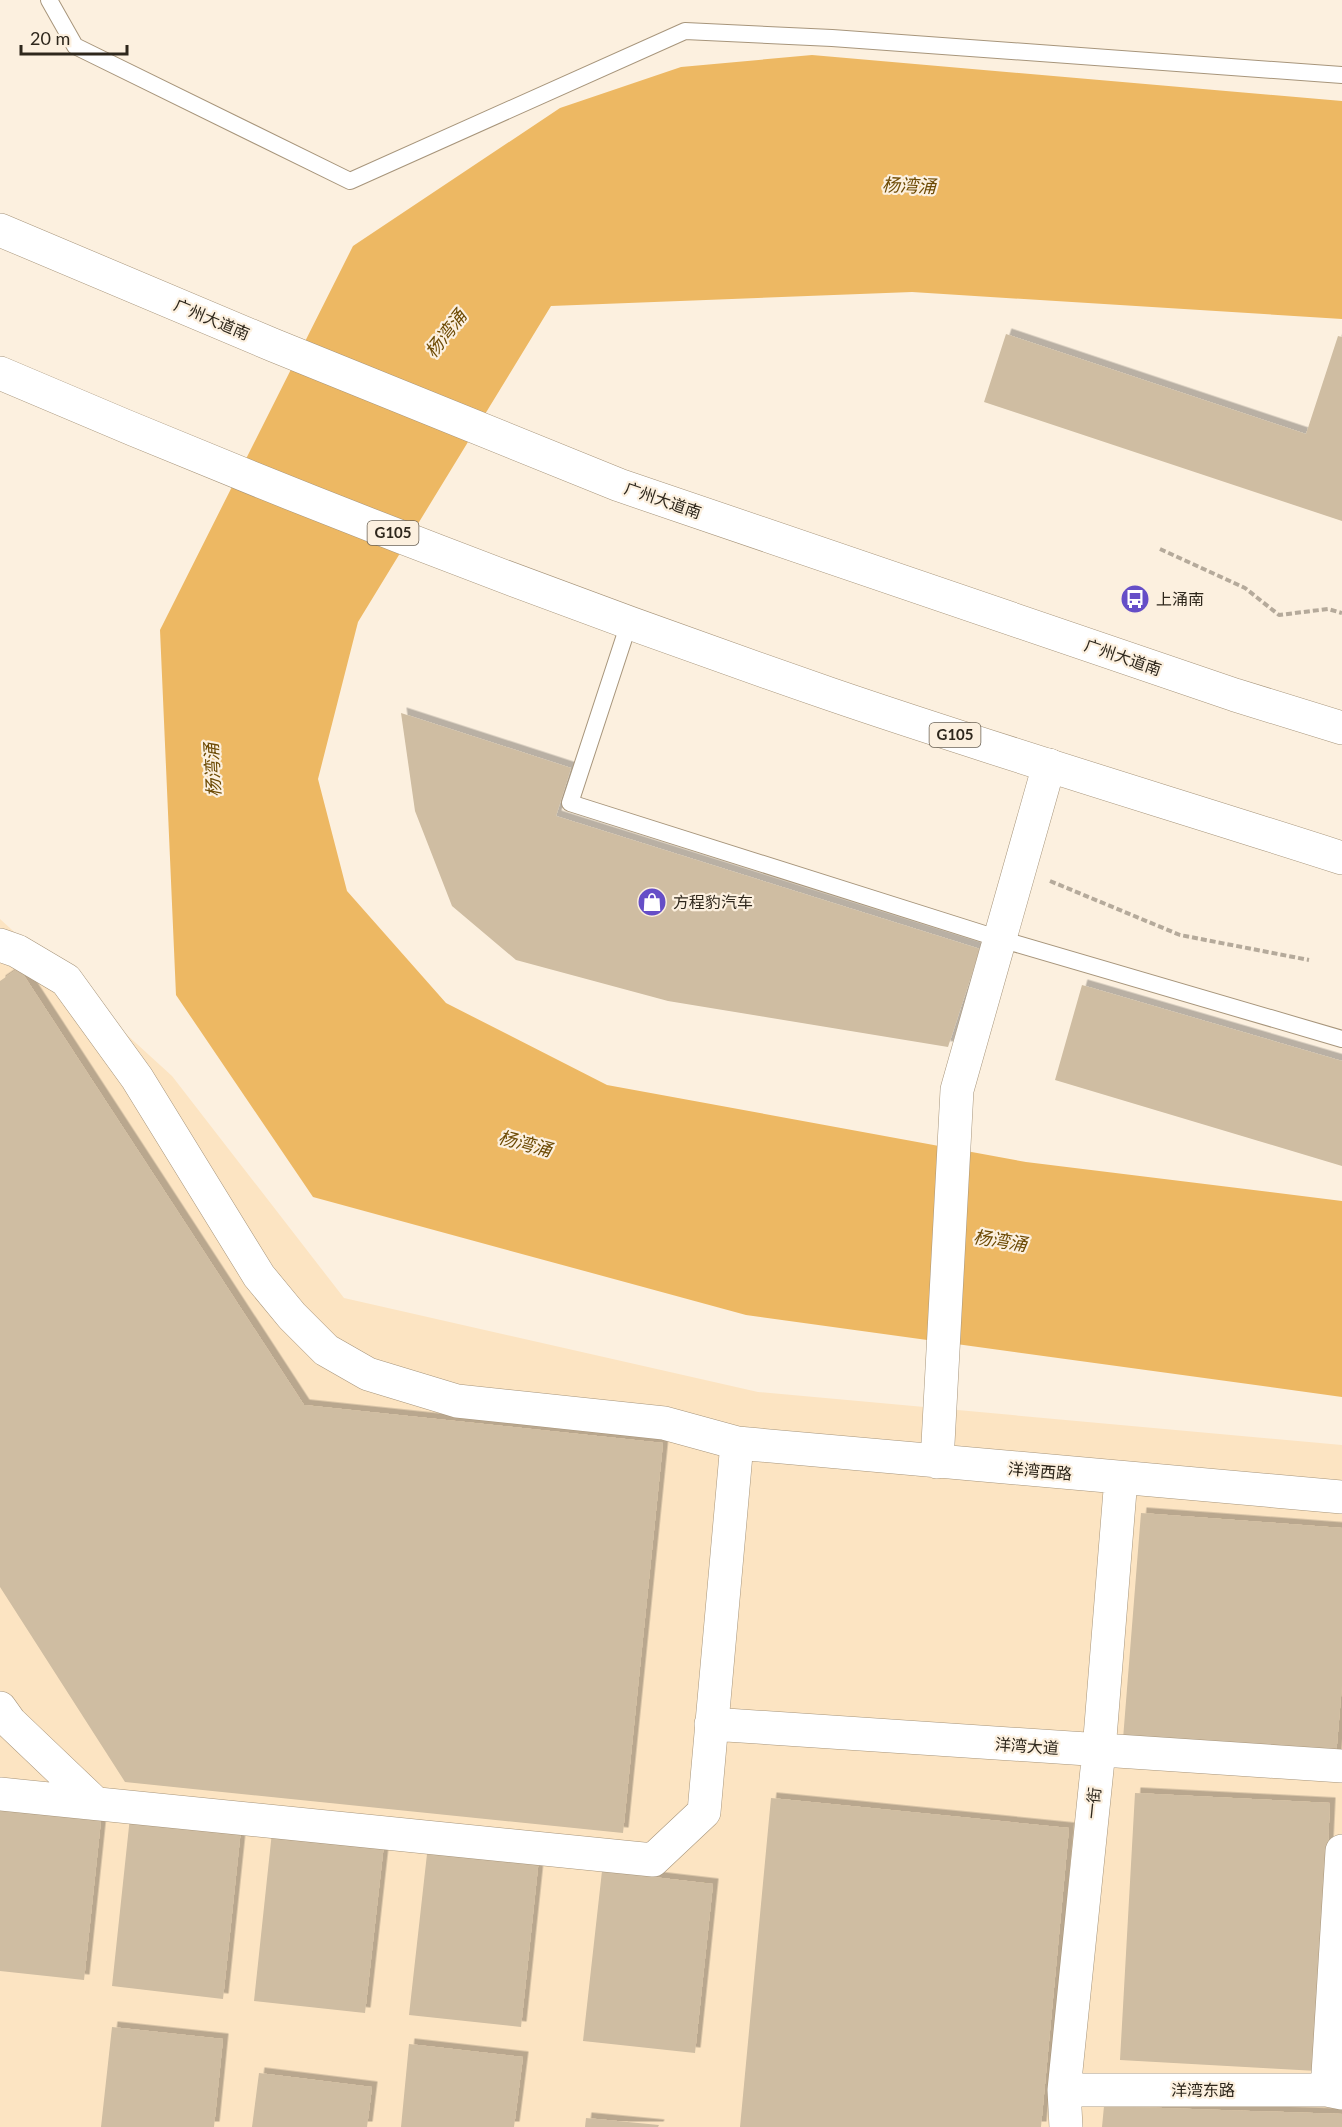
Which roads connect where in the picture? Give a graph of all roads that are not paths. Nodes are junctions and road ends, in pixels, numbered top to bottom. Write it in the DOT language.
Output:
graph roads {
  1 [pos="49,0"];
  2 [pos="1342,75"];
  3 [pos="0,230"];
  4 [pos="3,381"];
  5 [pos="629,623"];
  6 [pos="1342,728"];
  7 [pos="1049,765"];
  8 [pos="1342,858"];
  9 [pos="1000,939"];
  10 [pos="0,945"];
  11 [pos="1342,1039"];
  12 [pos="737,1443"];
  13 [pos="937,1462"];
  14 [pos="1120,1478"];
  15 [pos="1342,1497"];
  16 [pos="0,1708"];
  17 [pos="711,1724"];
  18 [pos="1099,1750"];
  19 [pos="1342,1766"];
  20 [pos="0,1794"];
  21 [pos="95,1803"];
  22 [pos="1342,1851"];
  23 [pos="1064,2090"];
  24 [pos="1334,2092"];
  25 [pos="1066,2127"];
  1 -- 2 [label="lane"];
  3 -- 6 [label="main road, 广州大道南"];
  4 -- 5 [label="main road, G105"];
  5 -- 7 [label="main road, G105"];
  5 -- 9 [label="lane"];
  7 -- 8 [label="main road, G105"];
  7 -- 9 [label="main road"];
  9 -- 11 [label="lane"];
  9 -- 13 [label="main road"];
  10 -- 12 [label="main road, 洋湾西路"];
  12 -- 13 [label="main road, 洋湾西路"];
  12 -- 17 [label="main road"];
  13 -- 14 [label="main road, 洋湾西路"];
  14 -- 15 [label="main road, 洋湾西路"];
  14 -- 18 [label="main road, 一街"];
  16 -- 21 [label="main road"];
  17 -- 18 [label="main road, 洋湾大道"];
  17 -- 21 [label="main road"];
  18 -- 19 [label="main road, 洋湾大道"];
  18 -- 23 [label="main road, 一街"];
  20 -- 21 [label="main road"];
  22 -- 24 [label="main road"];
  23 -- 24 [label="main road, 洋湾东路"];
  23 -- 25 [label="main road, 一街"];
}
